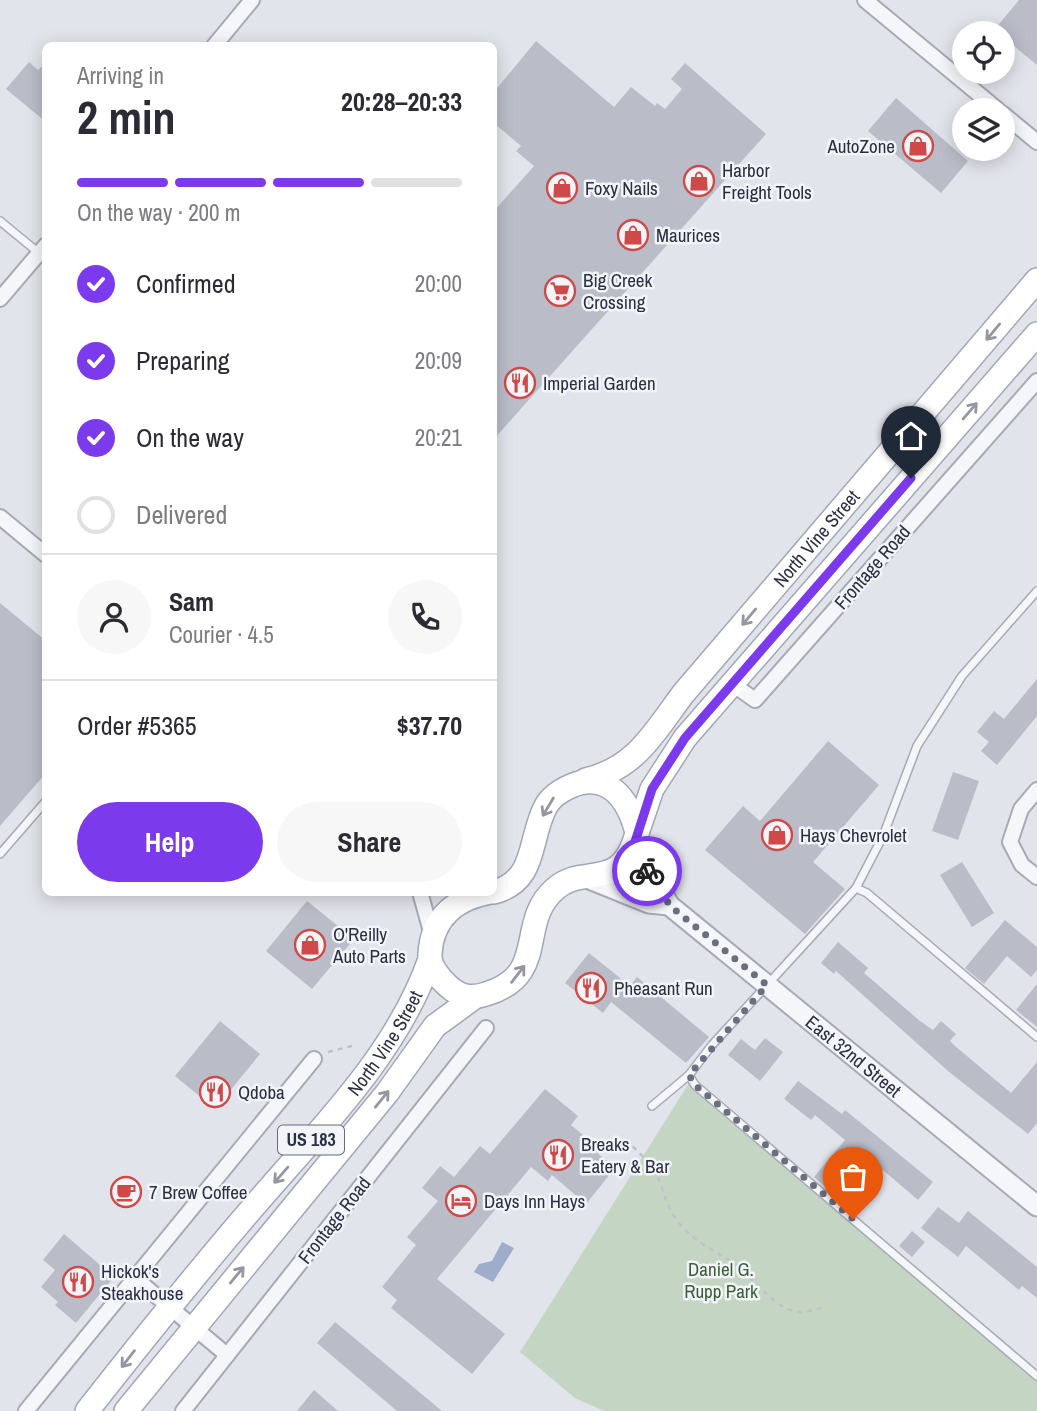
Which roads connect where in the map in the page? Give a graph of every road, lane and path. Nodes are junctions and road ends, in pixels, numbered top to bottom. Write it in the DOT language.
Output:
graph roads {
  1 [pos="252,0"];
  2 [pos="865,0"];
  3 [pos="217,42"];
  4 [pos="983,98"];
  5 [pos="1015,124"];
  6 [pos="1037,142"];
  7 [pos="0,221"];
  8 [pos="42,249"];
  9 [pos="1037,280"];
  10 [pos="0,299"];
  11 [pos="1037,334"];
  12 [pos="1037,381"];
  13 [pos="0,517"];
  14 [pos="42,552"];
  15 [pos="1037,591"];
  16 [pos="730,684"];
  17 [pos="586,780"];
  18 [pos="1037,790"];
  19 [pos="42,807"];
  20 [pos="635,839"];
  21 [pos="0,855"];
  22 [pos="1037,877"];
  23 [pos="587,878"];
  24 [pos="856,888"];
  25 [pos="497,891"];
  26 [pos="421,896"];
  27 [pos="480,896"];
  28 [pos="669,905"];
  29 [pos="432,935"];
  30 [pos="430,959"];
  31 [pos="767,985"];
  32 [pos="472,999"];
  33 [pos="486,1028"];
  34 [pos="1037,1037"];
  35 [pos="352,1046"];
  36 [pos="319,1056"];
  37 [pos="689,1075"];
  38 [pos="652,1105"];
  39 [pos="626,1139"];
  40 [pos="1037,1206"];
  41 [pos="136,1279"];
  42 [pos="168,1306"];
  43 [pos="825,1307"];
  44 [pos="193,1327"];
  45 [pos="227,1355"];
  46 [pos="1037,1376"];
  47 [pos="26,1411"];
  48 [pos="87,1411"];
  49 [pos="127,1411"];
  50 [pos="183,1411"];
  1 -- 3 [label="street"];
  2 -- 4 [label="street"];
  5 -- 6 [label="street"];
  7 -- 8 [label="lane"];
  8 -- 10 [label="street"];
  9 -- 17 [label="main road, North Vine Street, one-way"];
  16 -- 11 [label="main road, North Vine Street, one-way"];
  12 -- 16 [label="street, Frontage Road"];
  13 -- 14 [label="street"];
  15 -- 24 [label="lane"];
  16 -- 20 [label="main road, North Vine Street"];
  17 -- 20 [label="main road"];
  17 -- 25 [label="main road, North Vine Street, one-way"];
  18 -- 22 [label="street"];
  19 -- 21 [label="lane"];
  20 -- 23 [label="main road, North Vine Street"];
  20 -- 28 [label="street, East 32nd Street"];
  23 -- 28 [label="street, East 32nd Street"];
  32 -- 23 [label="main road, North Vine Street, one-way"];
  24 -- 31 [label="lane"];
  24 -- 34 [label="lane"];
  26 -- 29 [label="street"];
  27 -- 29 [label="main road, North Vine Street"];
  28 -- 31 [label="street, East 32nd Street"];
  29 -- 30 [label="main road, North Vine Street"];
  30 -- 32 [label="main road"];
  30 -- 42 [label="main road, North Vine Street / US 183, one-way"];
  31 -- 37 [label="lane"];
  31 -- 40 [label="street, East 32nd Street"];
  44 -- 32 [label="main road, North Vine Street / US 183, one-way"];
  33 -- 45 [label="street, Frontage Road"];
  35 -- 36 [label="path"];
  36 -- 41 [label="street"];
  37 -- 38 [label="lane"];
  37 -- 46 [label="lane"];
  39 -- 43 [label="path"];
  41 -- 42 [label="street"];
  41 -- 47 [label="street"];
  42 -- 44 [label="street"];
  42 -- 48 [label="main road, North Vine Street / US 183, one-way"];
  44 -- 45 [label="street"];
  44 -- 49 [label="main road, North Vine Street / US 183"];
  45 -- 50 [label="street, Frontage Road"];
}
